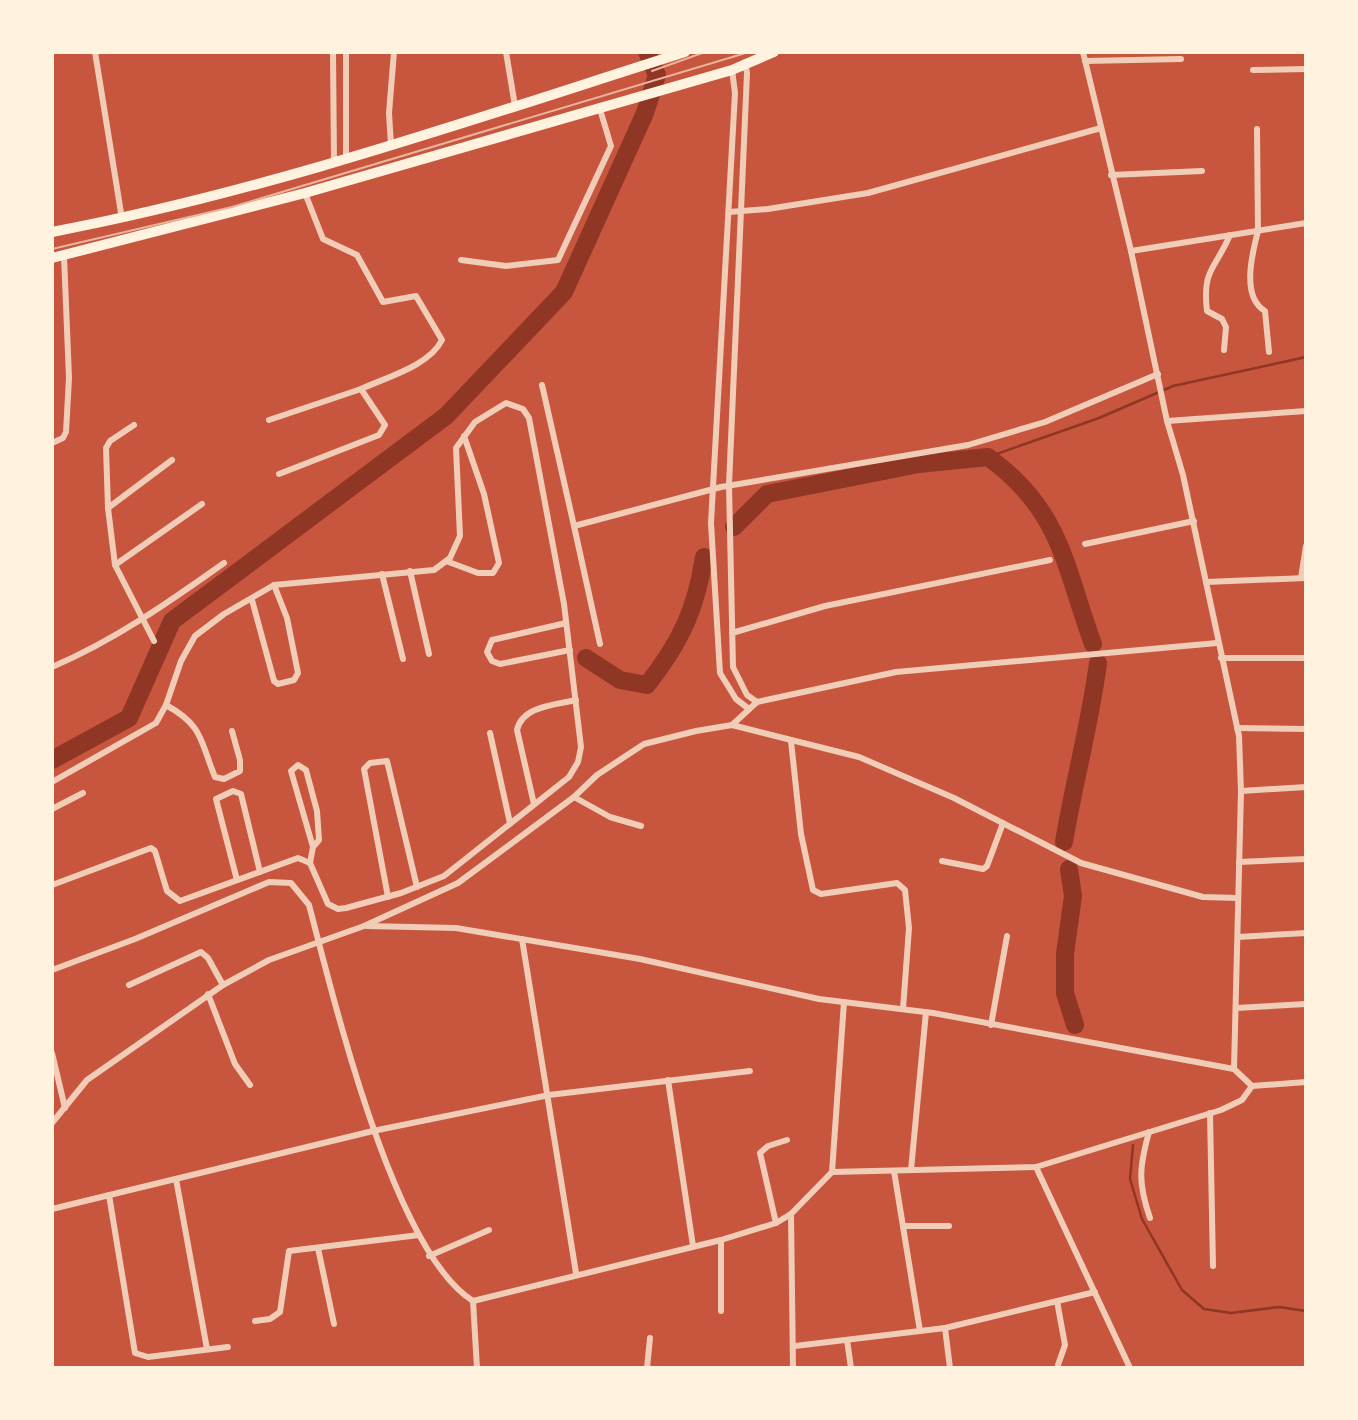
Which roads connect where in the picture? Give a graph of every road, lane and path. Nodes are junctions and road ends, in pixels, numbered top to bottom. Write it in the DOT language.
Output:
graph roads {
  1 [pos="333,52"];
  2 [pos="346,52"];
  3 [pos="394,52"];
  4 [pos="506,52"];
  5 [pos="685,52"];
  6 [pos="774,52"];
  7 [pos="1083,52"];
  8 [pos="97,53"];
  9 [pos="1181,59"];
  10 [pos="1085,61"];
  11 [pos="745,62"];
  12 [pos="732,69"];
  13 [pos="1306,69"];
  14 [pos="1253,70"];
  15 [pos="515,106"];
  16 [pos="599,106"];
  17 [pos="1101,128"];
  18 [pos="1257,129"];
  19 [pos="391,145"];
  20 [pos="346,159"];
  21 [pos="334,162"];
  22 [pos="1202,171"];
  23 [pos="1111,175"];
  24 [pos="305,193"];
  25 [pos="742,211"];
  26 [pos="729,212"];
  27 [pos="122,219"];
  28 [pos="1306,223"];
  29 [pos="1258,231"];
  30 [pos="52,232"];
  31 [pos="1230,235"];
  32 [pos="1131,251"];
  33 [pos="64,256"];
  34 [pos="52,258"];
  35 [pos="461,260"];
  36 [pos="1224,350"];
  37 [pos="1269,352"];
  38 [pos="1158,374"];
  39 [pos="542,385"];
  40 [pos="361,388"];
  41 [pos="1306,411"];
  42 [pos="269,420"];
  43 [pos="1167,421"];
  44 [pos="134,425"];
  45 [pos="52,436"];
  46 [pos="464,436"];
  47 [pos="56,442"];
  48 [pos="173,460"];
  49 [pos="279,474"];
  50 [pos="729,485"];
  51 [pos="712,490"];
  52 [pos="202,505"];
  53 [pos="108,508"];
  54 [pos="1194,521"];
  55 [pos="574,526"];
  56 [pos="1086,544"];
  57 [pos="1306,546"];
  58 [pos="1050,560"];
  59 [pos="446,561"];
  60 [pos="224,563"];
  61 [pos="115,565"];
  62 [pos="410,571"];
  63 [pos="382,574"];
  64 [pos="1303,578"];
  65 [pos="1206,582"];
  66 [pos="274,585"];
  67 [pos="252,600"];
  68 [pos="142,621"];
  69 [pos="566,623"];
  70 [pos="732,633"];
  71 [pos="154,641"];
  72 [pos="1217,643"];
  73 [pos="600,644"];
  74 [pos="570,650"];
  75 [pos="429,654"];
  76 [pos="1221,658"];
  77 [pos="1306,658"];
  78 [pos="403,659"];
  79 [pos="52,667"];
  80 [pos="576,700"];
  81 [pos="757,702"];
  82 [pos="166,705"];
  83 [pos="749,709"];
  84 [pos="732,725"];
  85 [pos="1237,728"];
  86 [pos="1306,729"];
  87 [pos="232,731"];
  88 [pos="490,733"];
  89 [pos="791,741"];
  90 [pos="52,782"];
  91 [pos="1306,787"];
  92 [pos="1241,791"];
  93 [pos="83,793"];
  94 [pos="574,797"];
  95 [pos="534,804"];
  96 [pos="52,809"];
  97 [pos="1003,822"];
  98 [pos="510,823"];
  99 [pos="641,826"];
  100 [pos="313,847"];
  101 [pos="1306,859"];
  102 [pos="942,861"];
  103 [pos="1239,862"];
  104 [pos="310,863"];
  105 [pos="260,872"];
  106 [pos="237,880"];
  107 [pos="52,885"];
  108 [pos="416,887"];
  109 [pos="325,897"];
  110 [pos="388,897"];
  111 [pos="1238,898"];
  112 [pos="309,905"];
  113 [pos="364,926"];
  114 [pos="1306,933"];
  115 [pos="1007,936"];
  116 [pos="1238,937"];
  117 [pos="522,939"];
  118 [pos="319,941"];
  119 [pos="52,970"];
  120 [pos="129,985"];
  121 [pos="223,985"];
  122 [pos="208,995"];
  123 [pos="844,1002"];
  124 [pos="1306,1004"];
  125 [pos="1236,1008"];
  126 [pos="903,1009"];
  127 [pos="926,1012"];
  128 [pos="990,1025"];
  129 [pos="52,1054"];
  130 [pos="1234,1069"];
  131 [pos="750,1071"];
  132 [pos="668,1080"];
  133 [pos="1306,1082"];
  134 [pos="250,1085"];
  135 [pos="1252,1086"];
  136 [pos="549,1096"];
  137 [pos="65,1108"];
  138 [pos="1210,1113"];
  139 [pos="52,1123"];
  140 [pos="373,1130"];
  141 [pos="1149,1132"];
  142 [pos="787,1140"];
  143 [pos="1035,1167"];
  144 [pos="911,1170"];
  145 [pos="894,1171"];
  146 [pos="832,1172"];
  147 [pos="176,1180"];
  148 [pos="109,1195"];
  149 [pos="52,1209"];
  150 [pos="791,1214"];
  151 [pos="1150,1218"];
  152 [pos="776,1223"];
  153 [pos="903,1226"];
  154 [pos="949,1226"];
  155 [pos="489,1230"];
  156 [pos="419,1235"];
  157 [pos="722,1240"];
  158 [pos="693,1246"];
  159 [pos="318,1248"];
  160 [pos="429,1256"];
  161 [pos="1213,1266"];
  162 [pos="576,1273"];
  163 [pos="1095,1292"];
  164 [pos="472,1301"];
  165 [pos="1056,1301"];
  166 [pos="721,1311"];
  167 [pos="255,1321"];
  168 [pos="334,1324"];
  169 [pos="946,1328"];
  170 [pos="920,1331"];
  171 [pos="650,1338"];
  172 [pos="847,1340"];
  173 [pos="795,1346"];
  174 [pos="228,1347"];
  175 [pos="207,1349"];
  176 [pos="1058,1364"];
  177 [pos="477,1367"];
  178 [pos="647,1367"];
  179 [pos="793,1367"];
  180 [pos="851,1367"];
  181 [pos="950,1367"];
  182 [pos="1130,1367"];
  1 -- 21 [label="street"];
  2 -- 20 [label="street"];
  3 -- 19 [label="street"];
  4 -- 15 [label="street"];
  5 -- 15 [label="main road"];
  6 -- 11 [label="main road"];
  7 -- 10 [label="street"];
  8 -- 27 [label="street"];
  9 -- 10 [label="street"];
  10 -- 17 [label="street"];
  11 -- 12 [label="main road"];
  11 -- 25 [label="street"];
  12 -- 16 [label="main road"];
  12 -- 26 [label="street"];
  13 -- 14 [label="street"];
  15 -- 19 [label="main road"];
  16 -- 24 [label="main road"];
  16 -- 35 [label="street"];
  17 -- 23 [label="street"];
  17 -- 25 [label="street"];
  18 -- 29 [label="street"];
  19 -- 20 [label="main road"];
  20 -- 21 [label="main road"];
  21 -- 27 [label="main road"];
  22 -- 23 [label="street"];
  23 -- 32 [label="street"];
  24 -- 33 [label="main road"];
  24 -- 40 [label="street"];
  25 -- 26 [label="street"];
  25 -- 50 [label="street"];
  26 -- 51 [label="street"];
  27 -- 30 [label="main road"];
  28 -- 29 [label="street"];
  29 -- 31 [label="street"];
  29 -- 37 [label="street"];
  31 -- 32 [label="street"];
  31 -- 36 [label="street"];
  32 -- 38 [label="street"];
  33 -- 34 [label="main road"];
  33 -- 47 [label="street"];
  38 -- 43 [label="street"];
  38 -- 50 [label="street"];
  39 -- 55 [label="street"];
  40 -- 42 [label="street"];
  40 -- 49 [label="street"];
  41 -- 43 [label="street"];
  43 -- 54 [label="street"];
  44 -- 53 [label="street"];
  45 -- 47 [label="street"];
  46 -- 59 [label="street"];
  46 -- 59 [label="street"];
  46 -- 69 [label="street"];
  48 -- 53 [label="street"];
  50 -- 51 [label="street"];
  50 -- 70 [label="street"];
  51 -- 55 [label="street"];
  51 -- 83 [label="street"];
  52 -- 61 [label="street"];
  53 -- 61 [label="street"];
  54 -- 56 [label="street"];
  54 -- 65 [label="street"];
  55 -- 73 [label="street"];
  57 -- 64 [label="street"];
  58 -- 70 [label="street"];
  59 -- 62 [label="street"];
  60 -- 68 [label="street"];
  61 -- 68 [label="street"];
  62 -- 63 [label="street"];
  62 -- 75 [label="street"];
  63 -- 66 [label="street"];
  63 -- 78 [label="street"];
  64 -- 65 [label="street"];
  65 -- 72 [label="street"];
  66 -- 67 [label="street"];
  66 -- 67 [label="street"];
  67 -- 82 [label="street"];
  68 -- 71 [label="street"];
  68 -- 79 [label="street"];
  69 -- 74 [label="street"];
  69 -- 74 [label="street"];
  70 -- 81 [label="street"];
  72 -- 76 [label="street"];
  72 -- 81 [label="street"];
  74 -- 80 [label="street"];
  76 -- 77 [label="street"];
  76 -- 85 [label="street"];
  80 -- 95 [label="street"];
  80 -- 95 [label="street"];
  81 -- 83 [label="street"];
  82 -- 87 [label="street"];
  82 -- 90 [label="street"];
  83 -- 84 [label="street"];
  84 -- 89 [label="street"];
  84 -- 94 [label="street"];
  85 -- 86 [label="street"];
  85 -- 92 [label="street"];
  88 -- 98 [label="street"];
  89 -- 97 [label="street"];
  89 -- 126 [label="street"];
  91 -- 92 [label="street"];
  92 -- 103 [label="street"];
  93 -- 96 [label="street"];
  94 -- 99 [label="street"];
  94 -- 113 [label="street"];
  95 -- 98 [label="street"];
  97 -- 102 [label="street"];
  97 -- 111 [label="street"];
  98 -- 108 [label="street"];
  100 -- 100 [label="street"];
  100 -- 104 [label="street"];
  101 -- 103 [label="street"];
  103 -- 111 [label="street"];
  104 -- 105 [label="street"];
  104 -- 109 [label="street"];
  105 -- 106 [label="street"];
  105 -- 106 [label="street"];
  106 -- 107 [label="street"];
  108 -- 110 [label="street"];
  108 -- 110 [label="street"];
  109 -- 110 [label="street"];
  109 -- 112 [label="street"];
  111 -- 116 [label="street"];
  112 -- 118 [label="street"];
  112 -- 119 [label="street"];
  113 -- 117 [label="street"];
  113 -- 118 [label="street"];
  114 -- 116 [label="street"];
  115 -- 128 [label="street"];
  116 -- 125 [label="street"];
  117 -- 123 [label="street"];
  117 -- 136 [label="street"];
  118 -- 121 [label="street"];
  118 -- 140 [label="street"];
  120 -- 121 [label="street"];
  121 -- 122 [label="street"];
  122 -- 134 [label="street"];
  122 -- 137 [label="street"];
  123 -- 126 [label="street"];
  123 -- 146 [label="street"];
  124 -- 125 [label="street"];
  125 -- 130 [label="street"];
  126 -- 127 [label="street"];
  127 -- 128 [label="street"];
  127 -- 144 [label="street"];
  128 -- 130 [label="street"];
  129 -- 137 [label="street"];
  130 -- 135 [label="street"];
  131 -- 132 [label="street"];
  132 -- 136 [label="street"];
  132 -- 158 [label="street"];
  133 -- 135 [label="street"];
  135 -- 138 [label="street"];
  136 -- 140 [label="street"];
  136 -- 162 [label="street"];
  137 -- 139 [label="street"];
  138 -- 141 [label="street"];
  138 -- 161 [label="street"];
  140 -- 147 [label="street"];
  140 -- 156 [label="street"];
  141 -- 143 [label="street"];
  141 -- 151 [label="street"];
  142 -- 152 [label="street"];
  143 -- 144 [label="street"];
  143 -- 163 [label="street"];
  144 -- 145 [label="street"];
  145 -- 146 [label="street"];
  145 -- 153 [label="street"];
  146 -- 150 [label="street"];
  147 -- 148 [label="street"];
  147 -- 175 [label="street"];
  148 -- 149 [label="street"];
  148 -- 175 [label="street"];
  150 -- 152 [label="street"];
  150 -- 173 [label="street"];
  152 -- 157 [label="street"];
  153 -- 154 [label="street"];
  153 -- 170 [label="street"];
  155 -- 160 [label="street"];
  156 -- 159 [label="street"];
  156 -- 160 [label="street"];
  157 -- 158 [label="street"];
  157 -- 166 [label="street"];
  158 -- 162 [label="street"];
  159 -- 167 [label="street"];
  159 -- 168 [label="street"];
  160 -- 164 [label="street"];
  162 -- 164 [label="street"];
  163 -- 165 [label="street"];
  163 -- 182 [label="street"];
  164 -- 177 [label="street"];
  165 -- 169 [label="street"];
  165 -- 176 [label="street"];
  169 -- 170 [label="street"];
  169 -- 181 [label="street"];
  170 -- 172 [label="street"];
  171 -- 178 [label="street"];
  172 -- 173 [label="street"];
  172 -- 180 [label="street"];
  173 -- 179 [label="street"];
  174 -- 175 [label="street"];
}
